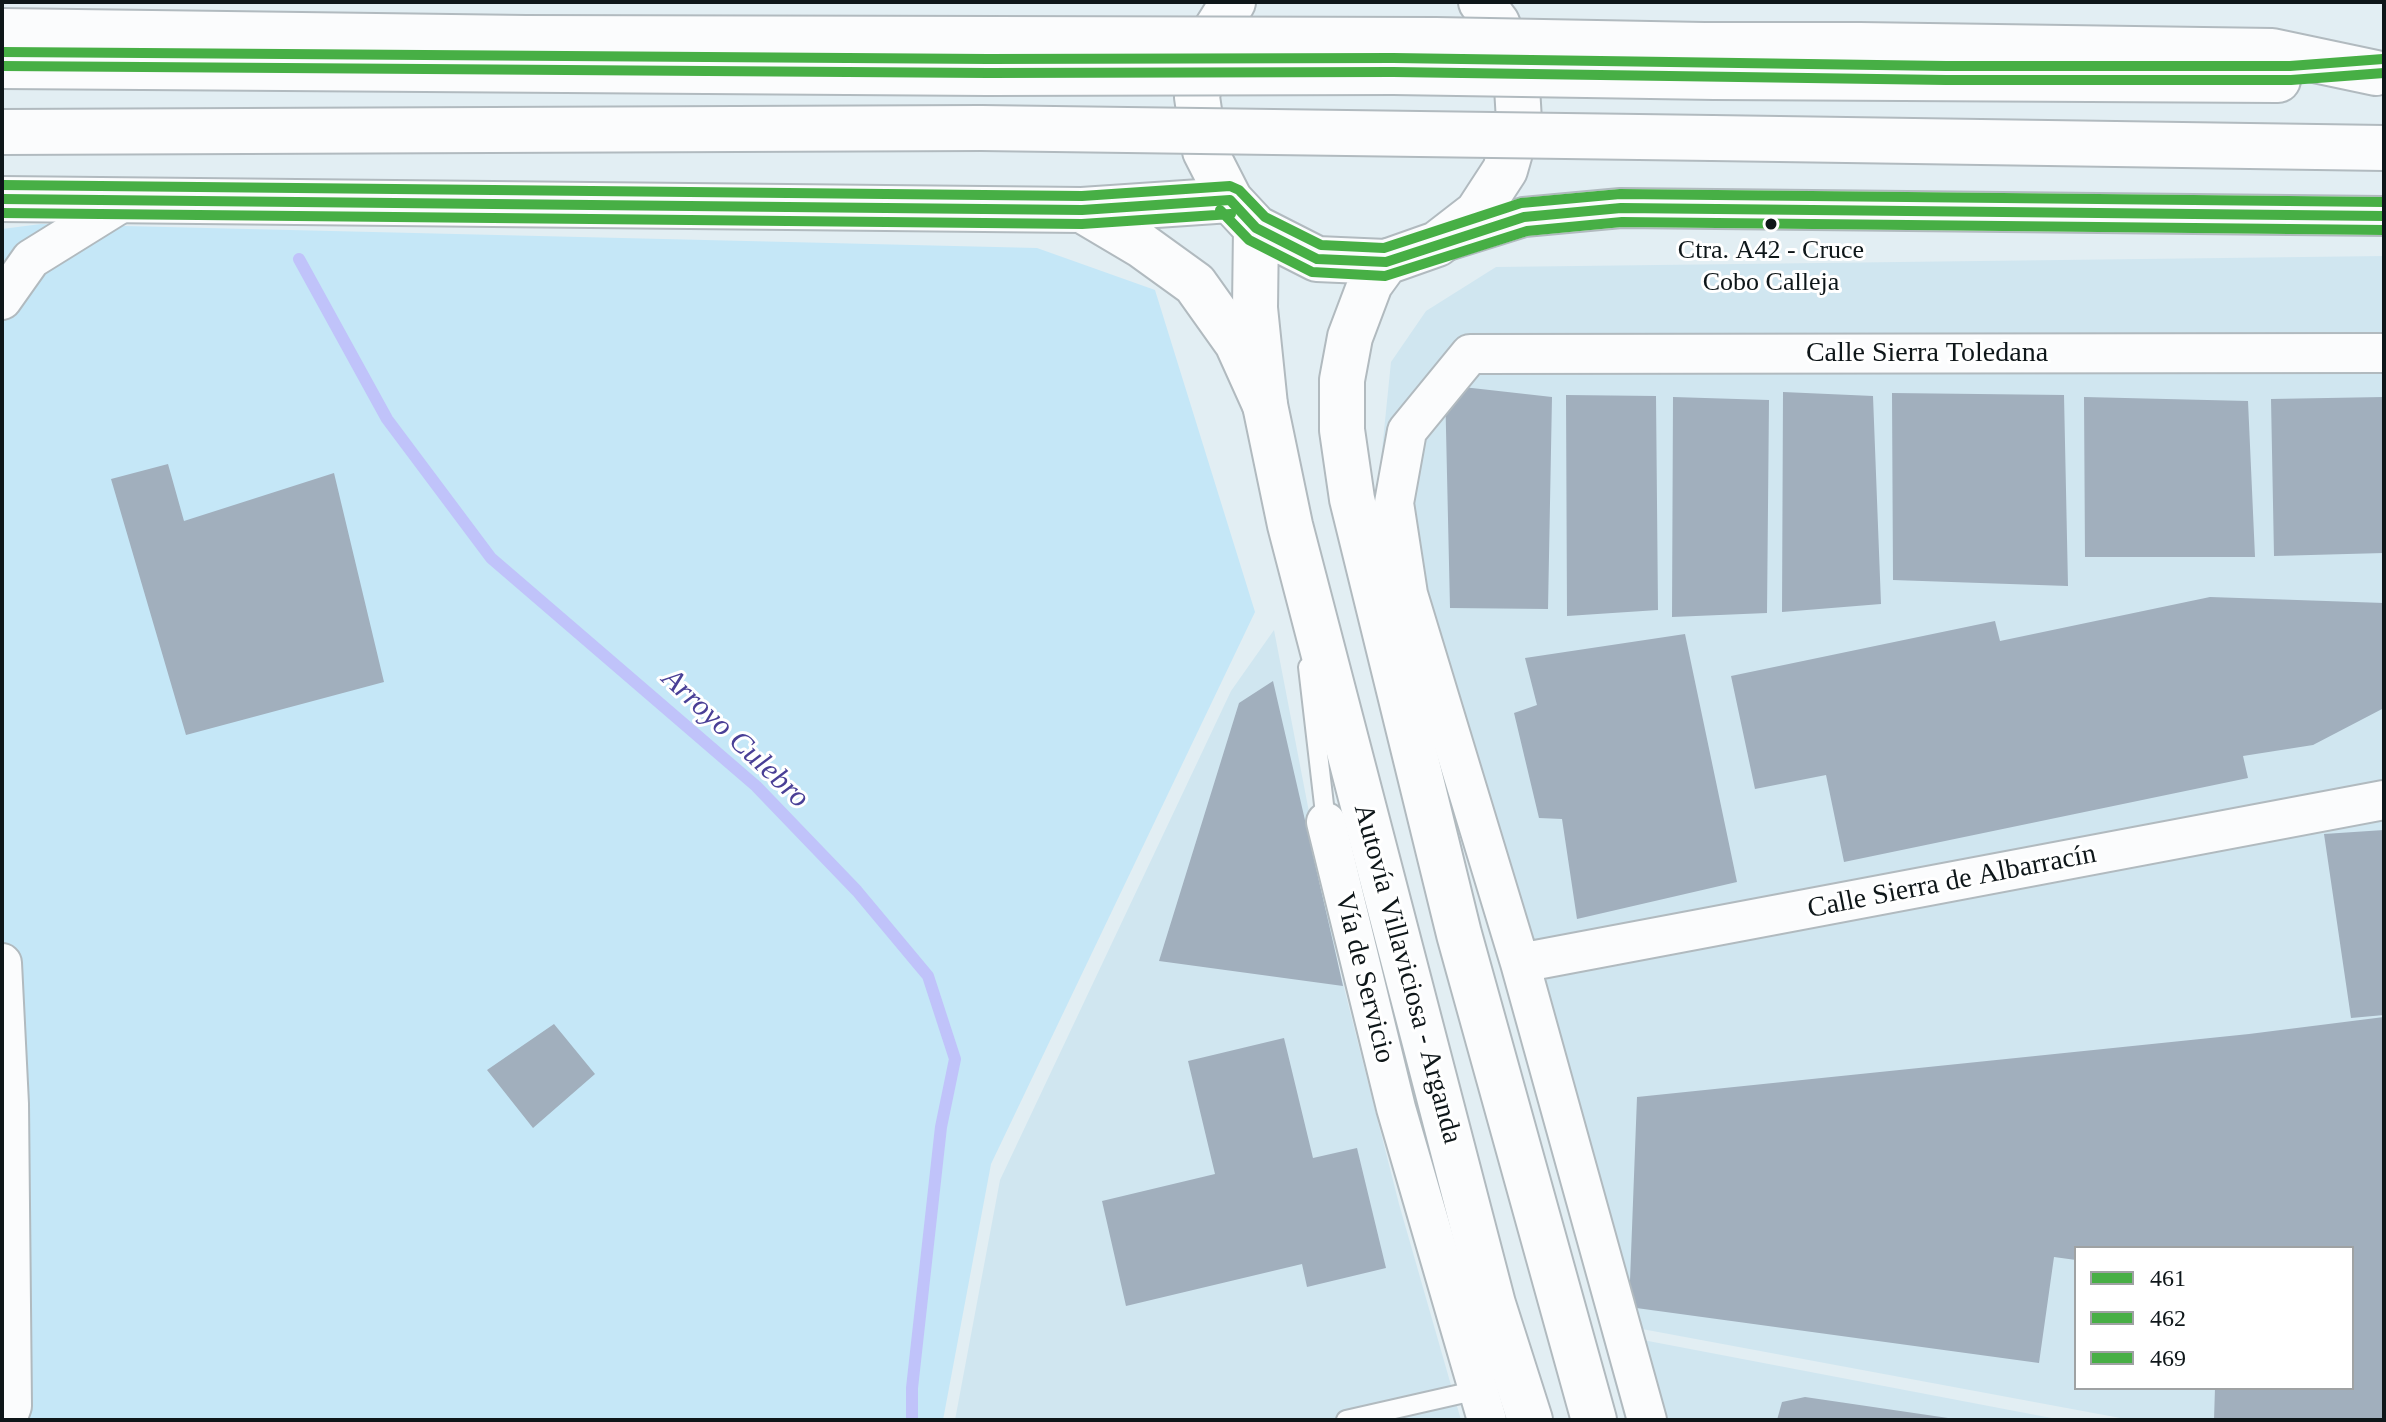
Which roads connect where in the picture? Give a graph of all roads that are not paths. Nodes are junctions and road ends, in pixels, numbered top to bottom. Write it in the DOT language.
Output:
graph roads {
  1 [pos="1233,2"];
  2 [pos="1481,2"];
  3 [pos="2,31"];
  4 [pos="990,56"];
  5 [pos="2,66"];
  6 [pos="2380,73"];
  7 [pos="2,132"];
  8 [pos="2384,148"];
  9 [pos="2,199"];
  10 [pos="126,200"];
  11 [pos="1082,210"];
  12 [pos="1243,214"];
  13 [pos="2384,216"];
  14 [pos="1437,244"];
  15 [pos="1386,262"];
  16 [pos="2,300"];
  17 [pos="2384,353"];
  18 [pos="1265,405"];
  19 [pos="1290,525"];
  20 [pos="1391,592"];
  21 [pos="2384,800"];
  22 [pos="1326,822"];
  23 [pos="2,963"];
  24 [pos="1520,963"];
  25 [pos="5,1104"];
  26 [pos="1431,1401"];
  27 [pos="1483,1405"];
  28 [pos="7,1420"];
  29 [pos="1346,1420"];
  30 [pos="1435,1420"];
  31 [pos="1530,1420"];
  32 [pos="1594,1420"];
  33 [pos="1647,1420"];
  1 -- 12 [label="main road"];
  2 -- 14 [label="main road"];
  3 -- 4 [label="main road"];
  4 -- 5 [label="main road"];
  4 -- 6 [label="main road, bridge"];
  7 -- 8 [label="main road, bridge"];
  9 -- 10 [label="main road"];
  10 -- 11 [label="main road"];
  10 -- 16 [label="street"];
  11 -- 12 [label="main road"];
  11 -- 18 [label="main road"];
  12 -- 15 [label="main road"];
  12 -- 18 [label="main road"];
  13 -- 14 [label="street"];
  14 -- 15 [label="main road"];
  15 -- 20 [label="main road"];
  17 -- 20 [label="street, Calle Sierra Toledana"];
  18 -- 19 [label="main road, Autovía Villaviciosa - Arganda"];
  19 -- 22 [label="lane, Vía de Servicio"];
  19 -- 31 [label="main road, Autovía Villaviciosa - Arganda"];
  20 -- 24 [label="street"];
  20 -- 32 [label="main road"];
  21 -- 24 [label="street, Calle Sierra de Albarracín"];
  22 -- 27 [label="street, Vía de Servicio"];
  23 -- 25 [label="street"];
  24 -- 33 [label="street"];
  25 -- 28 [label="street"];
  26 -- 27 [label="lane"];
  26 -- 29 [label="lane"];
  26 -- 30 [label="lane"];
}
